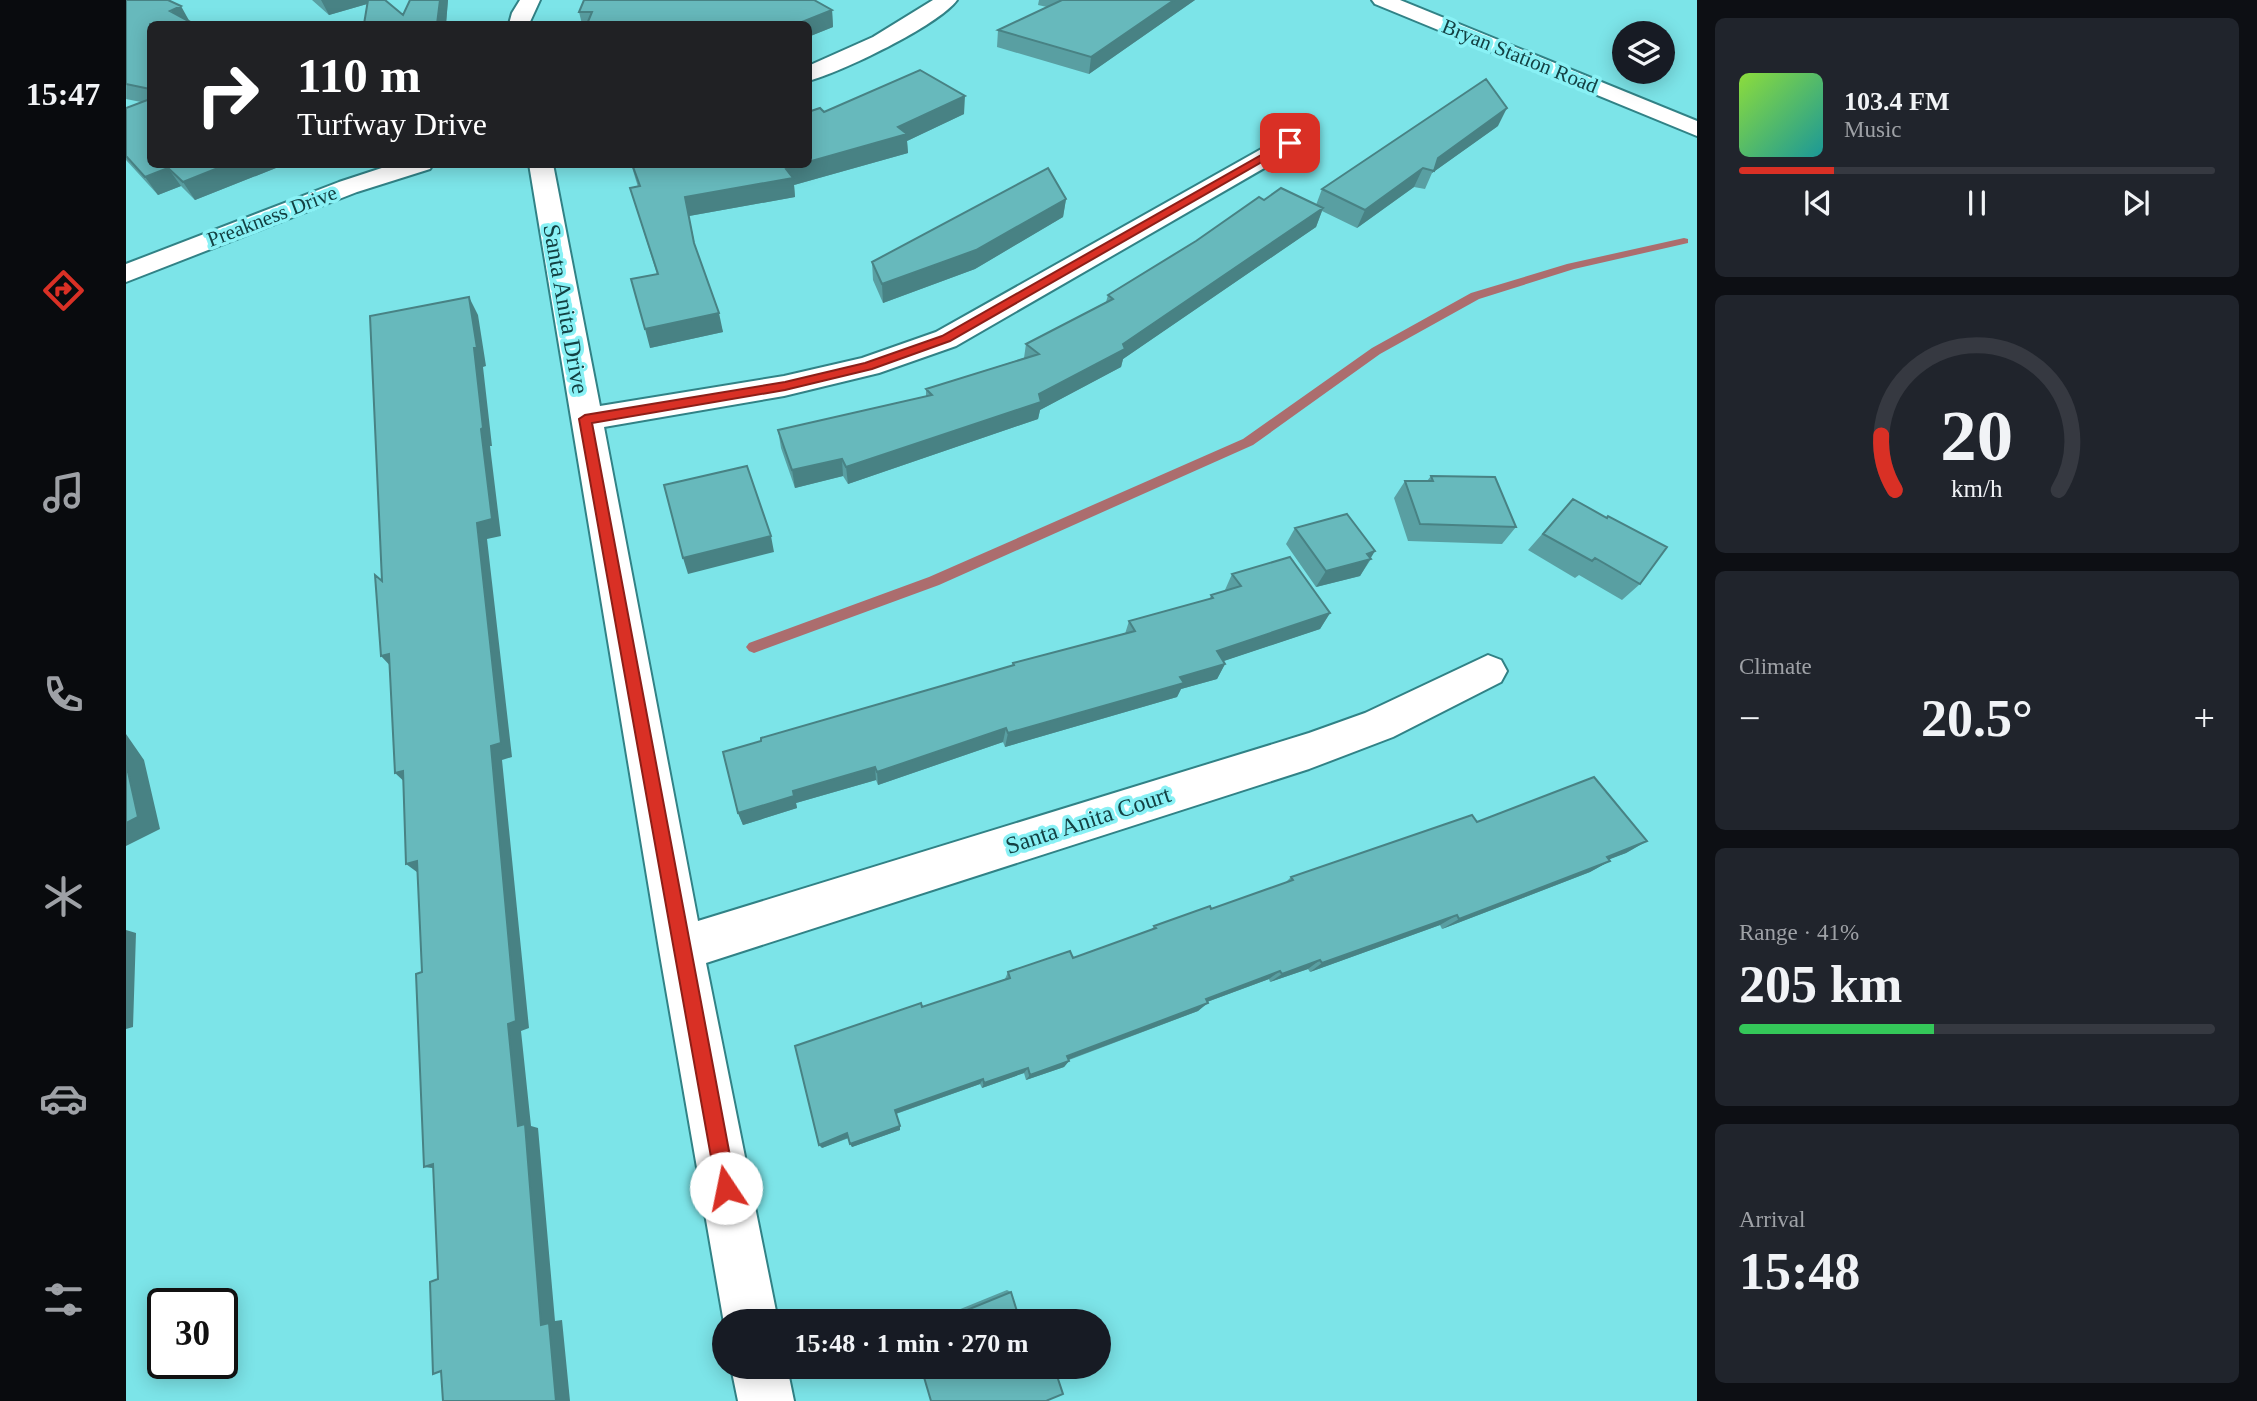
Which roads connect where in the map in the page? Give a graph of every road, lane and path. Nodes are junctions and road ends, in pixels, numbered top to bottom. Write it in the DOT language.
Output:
graph roads {
  1 [pos="530,0"];
  2 [pos="947,0"];
  3 [pos="1382,0"];
  4 [pos="520,21"];
  5 [pos="812,73"];
  6 [pos="1697,129"];
  7 [pos="1290,143"];
  8 [pos="409,168"];
  9 [pos="542,168"];
  10 [pos="128,271"];
  11 [pos="585,419"];
  12 [pos="1488,671"];
  13 [pos="681,949"];
  14 [pos="749,1309"];
  15 [pos="761,1379"];
  16 [pos="766,1401"];
  1 -- 4 [label="street"];
  2 -- 5 [label="street"];
  3 -- 6 [label="street, Bryan Station Road"];
  7 -- 11 [label="street"];
  8 -- 10 [label="street, Preakness Drive"];
  9 -- 11 [label="street, Santa Anita Drive"];
  11 -- 13 [label="street, Santa Anita Drive"];
  12 -- 13 [label="street, Santa Anita Court"];
  13 -- 14 [label="street, Santa Anita Drive"];
  15 -- 16 [label="street"];
}
